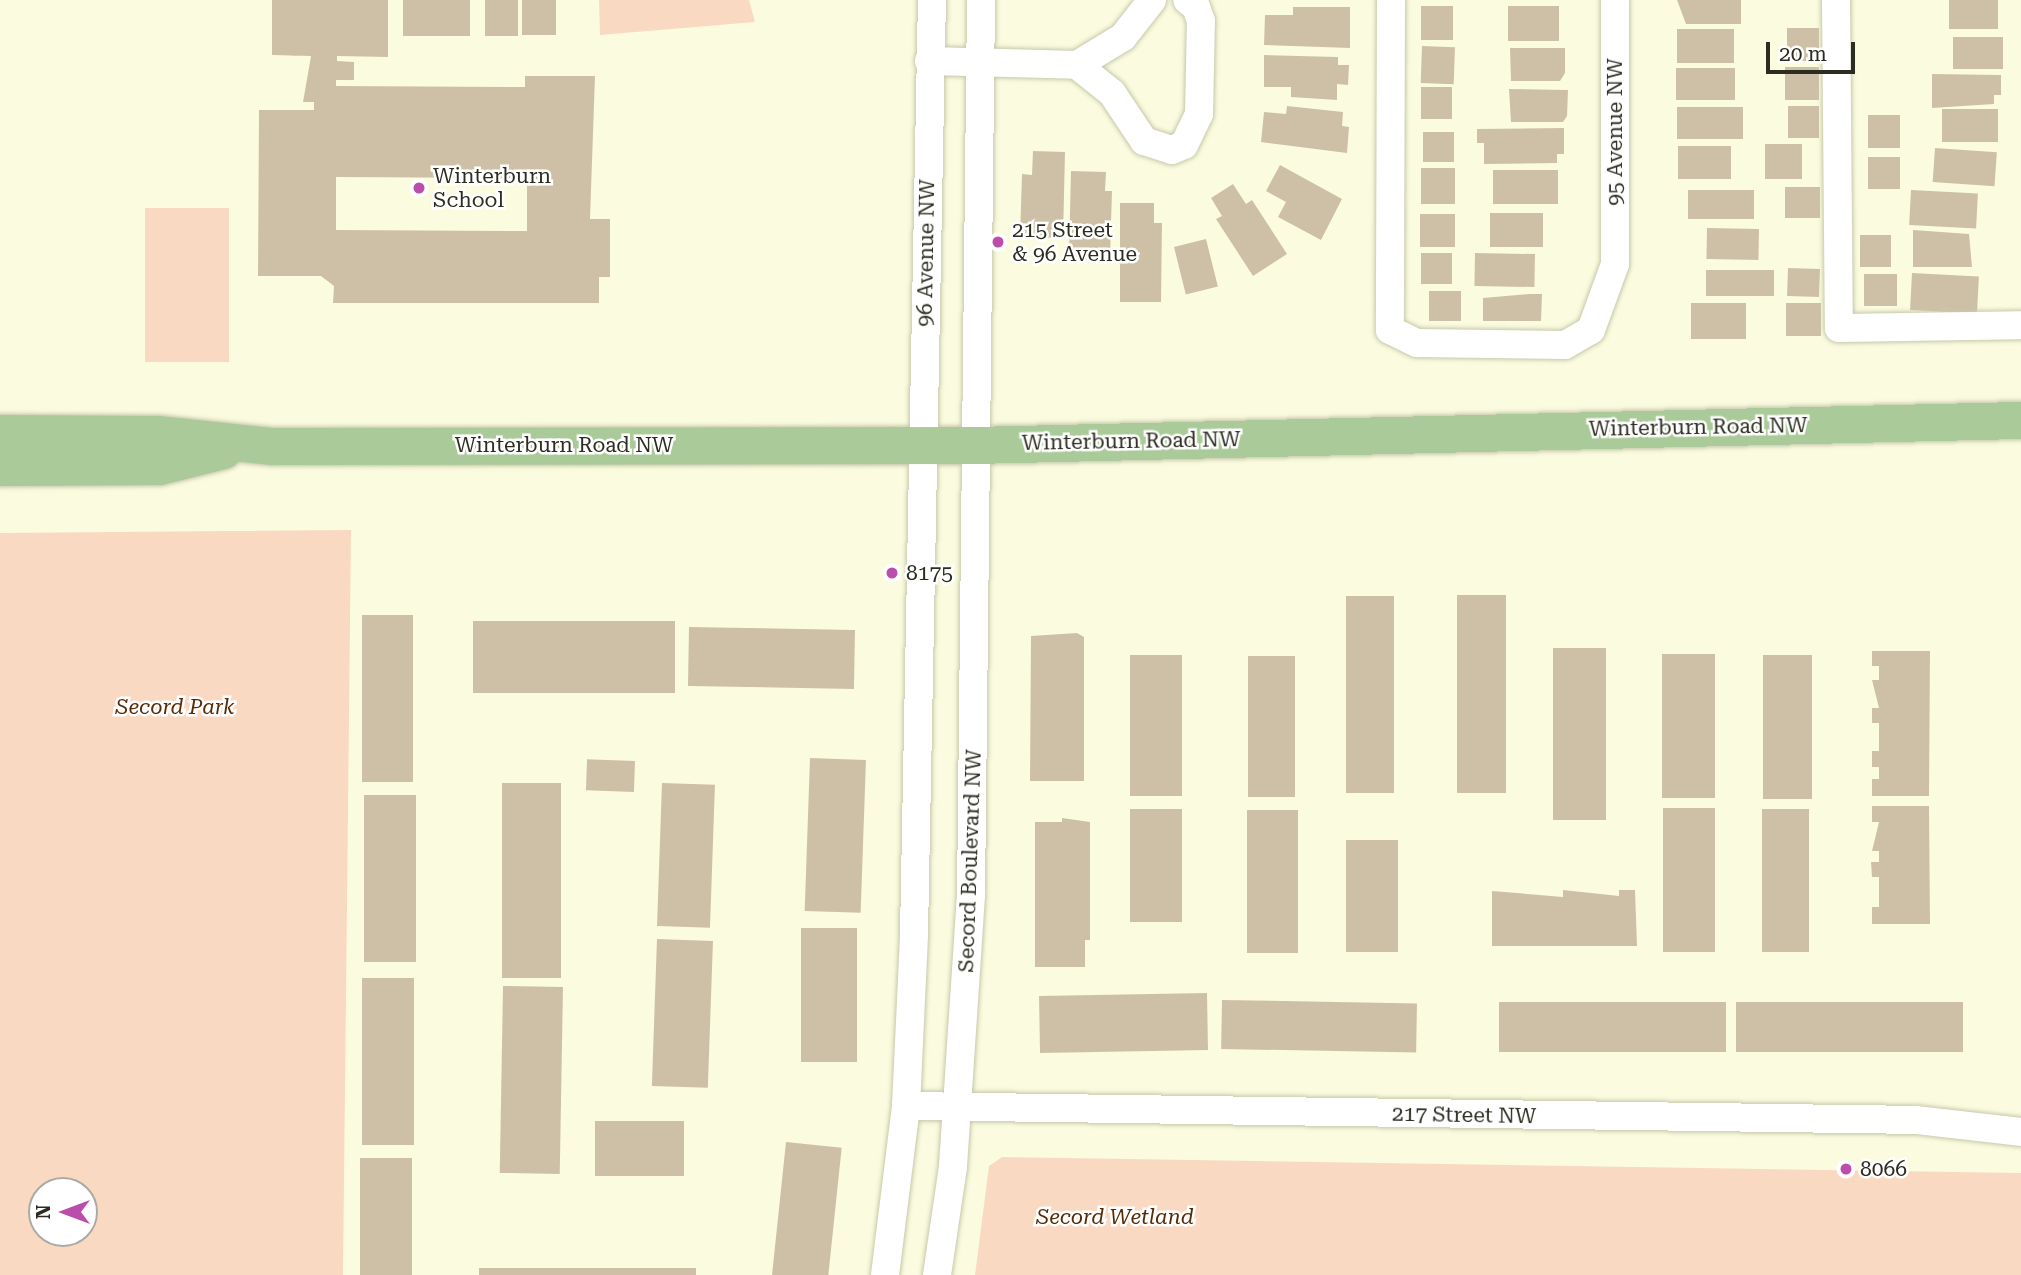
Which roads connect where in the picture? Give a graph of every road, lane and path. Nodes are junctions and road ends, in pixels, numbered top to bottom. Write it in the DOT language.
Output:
graph roads {
  1 [pos="932,0"];
  2 [pos="981,0"];
  3 [pos="1152,0"];
  4 [pos="1186,0"];
  5 [pos="1391,0"];
  6 [pos="1615,0"];
  7 [pos="1836,0"];
  8 [pos="929,61"];
  9 [pos="979,62"];
  10 [pos="1077,65"];
  11 [pos="2021,325"];
  12 [pos="2021,420"];
  13 [pos="0,433"];
  14 [pos="241,445"];
  15 [pos="920,445"];
  16 [pos="975,445"];
  17 [pos="0,467"];
  18 [pos="906,1106"];
  19 [pos="958,1109"];
  20 [pos="2021,1132"];
  21 [pos="885,1275"];
  22 [pos="937,1275"];
  1 -- 8 [label="street, 96 Avenue NW"];
  2 -- 9 [label="street"];
  3 -- 10 [label="street"];
  4 -- 10 [label="street"];
  5 -- 6 [label="street, 95 Avenue NW"];
  7 -- 11 [label="street"];
  8 -- 9 [label="street"];
  8 -- 15 [label="street, 96 Avenue NW"];
  9 -- 10 [label="street"];
  9 -- 16 [label="street"];
  12 -- 16 [label="main road, Winterburn Road NW"];
  13 -- 14 [label="main road, Winterburn Road NW"];
  14 -- 15 [label="main road, Winterburn Road NW"];
  14 -- 17 [label="main road, Winterburn Road NW"];
  15 -- 16 [label="main road, Winterburn Road NW"];
  15 -- 18 [label="street"];
  16 -- 19 [label="street, Secord Boulevard NW"];
  18 -- 19 [label="street, 217 Street NW"];
  18 -- 21 [label="street"];
  19 -- 20 [label="street, 217 Street NW"];
  19 -- 22 [label="street, Secord Boulevard NW"];
}
